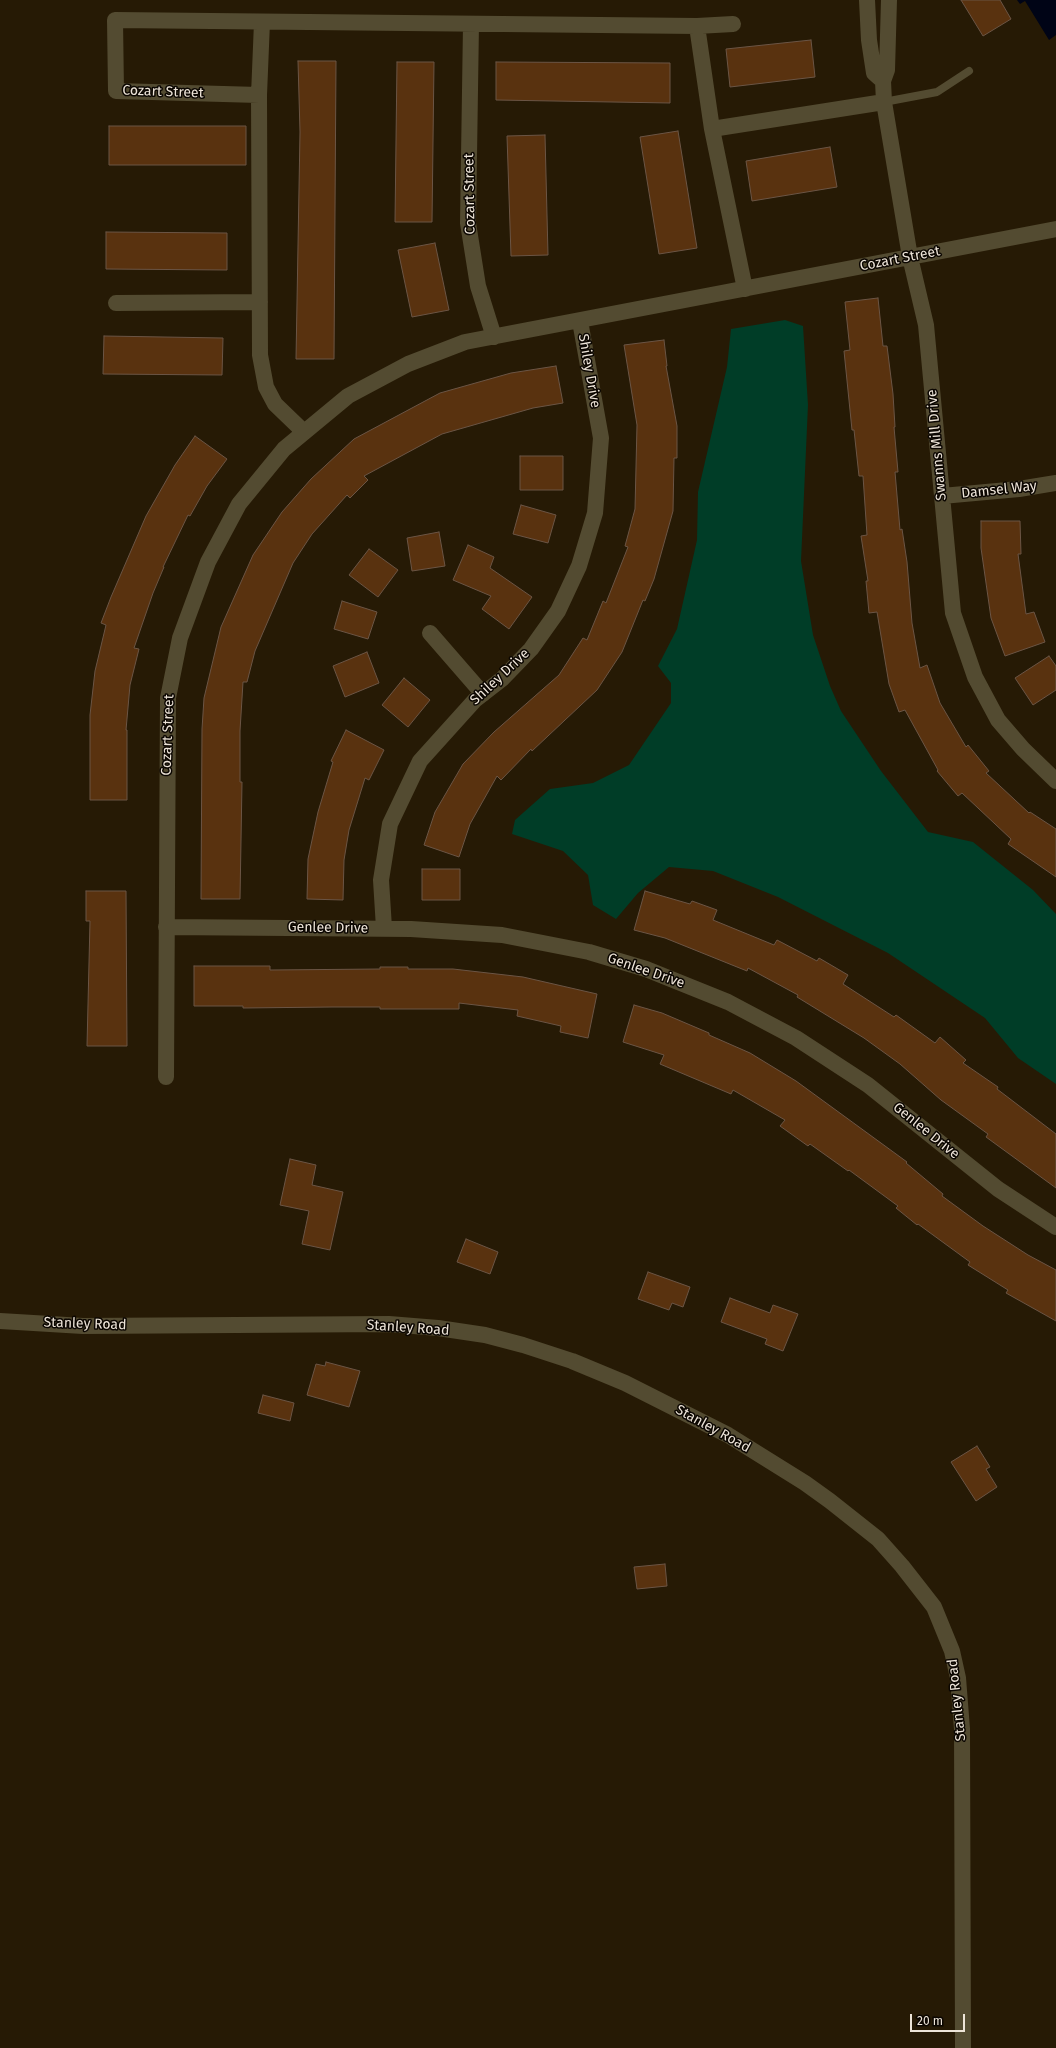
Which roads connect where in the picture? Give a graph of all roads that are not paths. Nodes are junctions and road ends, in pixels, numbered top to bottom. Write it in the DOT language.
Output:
graph roads {
  1 [pos="867,0"];
  2 [pos="889,0"];
  3 [pos="262,22"];
  4 [pos="471,24"];
  5 [pos="733,24"];
  6 [pos="697,26"];
  7 [pos="969,71"];
  8 [pos="883,81"];
  9 [pos="259,95"];
  10 [pos="884,102"];
  11 [pos="712,129"];
  12 [pos="1056,229"];
  13 [pos="910,257"];
  14 [pos="745,289"];
  15 [pos="260,302"];
  16 [pos="116,303"];
  17 [pos="580,321"];
  18 [pos="494,337"];
  19 [pos="304,432"];
  20 [pos="1056,483"];
  21 [pos="942,496"];
  22 [pos="430,633"];
  23 [pos="483,694"];
  24 [pos="1056,781"];
  25 [pos="166,926"];
  26 [pos="384,928"];
  27 [pos="166,1077"];
  28 [pos="1056,1226"];
  29 [pos="0,1321"];
  30 [pos="963,2048"];
  1 -- 8 [label="street, Swanns Mill Drive"];
  2 -- 8 [label="street, Swanns Mill Drive"];
  3 -- 4 [label="street, Cozart Street"];
  3 -- 9 [label="street"];
  3 -- 9 [label="street, Cozart Street"];
  4 -- 6 [label="street, Cozart Street"];
  4 -- 18 [label="street, Cozart Street"];
  5 -- 6 [label="street, Cozart Street"];
  6 -- 11 [label="street"];
  7 -- 10 [label="lane"];
  8 -- 10 [label="street, Swanns Mill Drive"];
  9 -- 15 [label="street"];
  10 -- 11 [label="street"];
  10 -- 13 [label="street, Swanns Mill Drive"];
  11 -- 14 [label="street"];
  12 -- 13 [label="street, Cozart Street"];
  13 -- 14 [label="street, Cozart Street"];
  13 -- 21 [label="street, Swanns Mill Drive"];
  14 -- 17 [label="street, Cozart Street"];
  15 -- 16 [label="street"];
  15 -- 19 [label="street"];
  17 -- 18 [label="street, Cozart Street"];
  17 -- 23 [label="street, Shiley Drive"];
  18 -- 19 [label="street, Cozart Street"];
  19 -- 25 [label="street, Cozart Street"];
  20 -- 21 [label="street, Damsel Way"];
  21 -- 24 [label="street, Swanns Mill Drive"];
  22 -- 23 [label="street"];
  23 -- 26 [label="street, Shiley Drive"];
  25 -- 26 [label="street, Genlee Drive"];
  25 -- 27 [label="street, Cozart Street"];
  26 -- 28 [label="street, Genlee Drive"];
  29 -- 30 [label="street, Stanley Road"];
}
